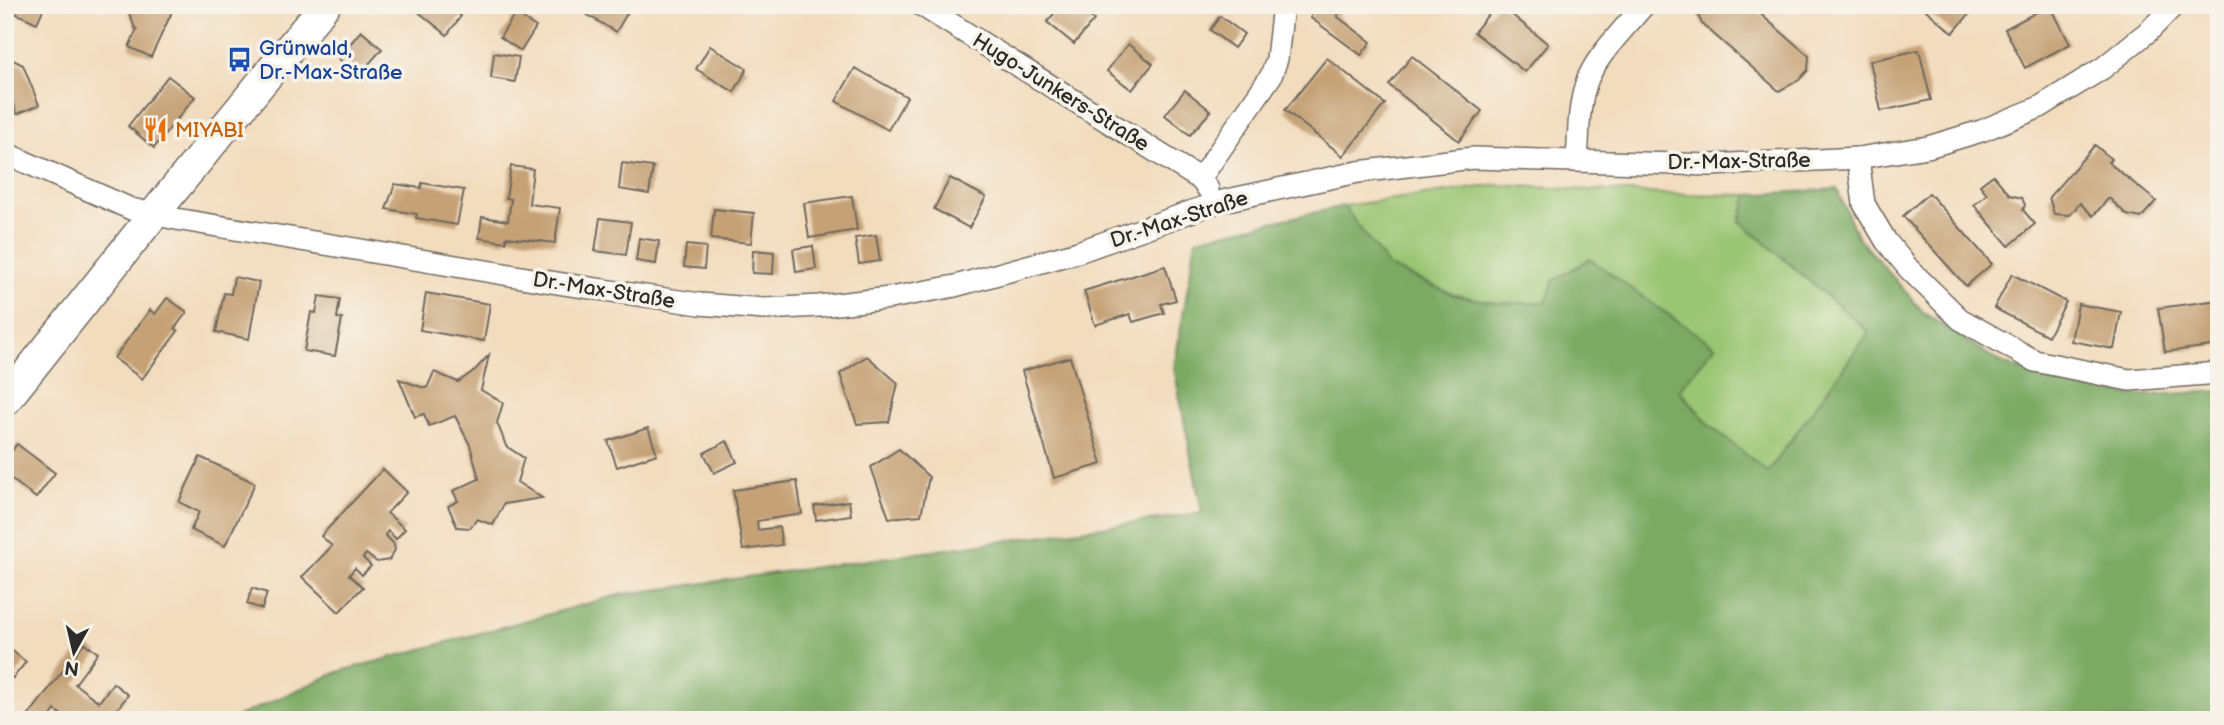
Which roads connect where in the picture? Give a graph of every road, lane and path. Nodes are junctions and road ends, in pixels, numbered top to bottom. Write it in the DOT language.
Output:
graph roads {
  1 [pos="325,5"];
  2 [pos="921,5"];
  3 [pos="1283,5"];
  4 [pos="1644,5"];
  5 [pos="2174,5"];
  6 [pos="5,153"];
  7 [pos="1858,158"];
  8 [pos="1577,160"];
  9 [pos="1200,179"];
  10 [pos="1218,202"];
  11 [pos="154,214"];
  12 [pos="2219,373"];
  13 [pos="5,401"];
  1 -- 11 [label="main road"];
  2 -- 9 [label="street, Hugo-Junkers-Straße"];
  3 -- 9 [label="street"];
  4 -- 8 [label="street"];
  5 -- 7 [label="street, Dr.-Max-Straße"];
  6 -- 11 [label="street, Dr.-Max-Straße"];
  7 -- 8 [label="street, Dr.-Max-Straße"];
  7 -- 12 [label="street"];
  8 -- 10 [label="street, Dr.-Max-Straße"];
  9 -- 10 [label="street"];
  10 -- 11 [label="street, Dr.-Max-Straße"];
  11 -- 13 [label="main road"];
}
